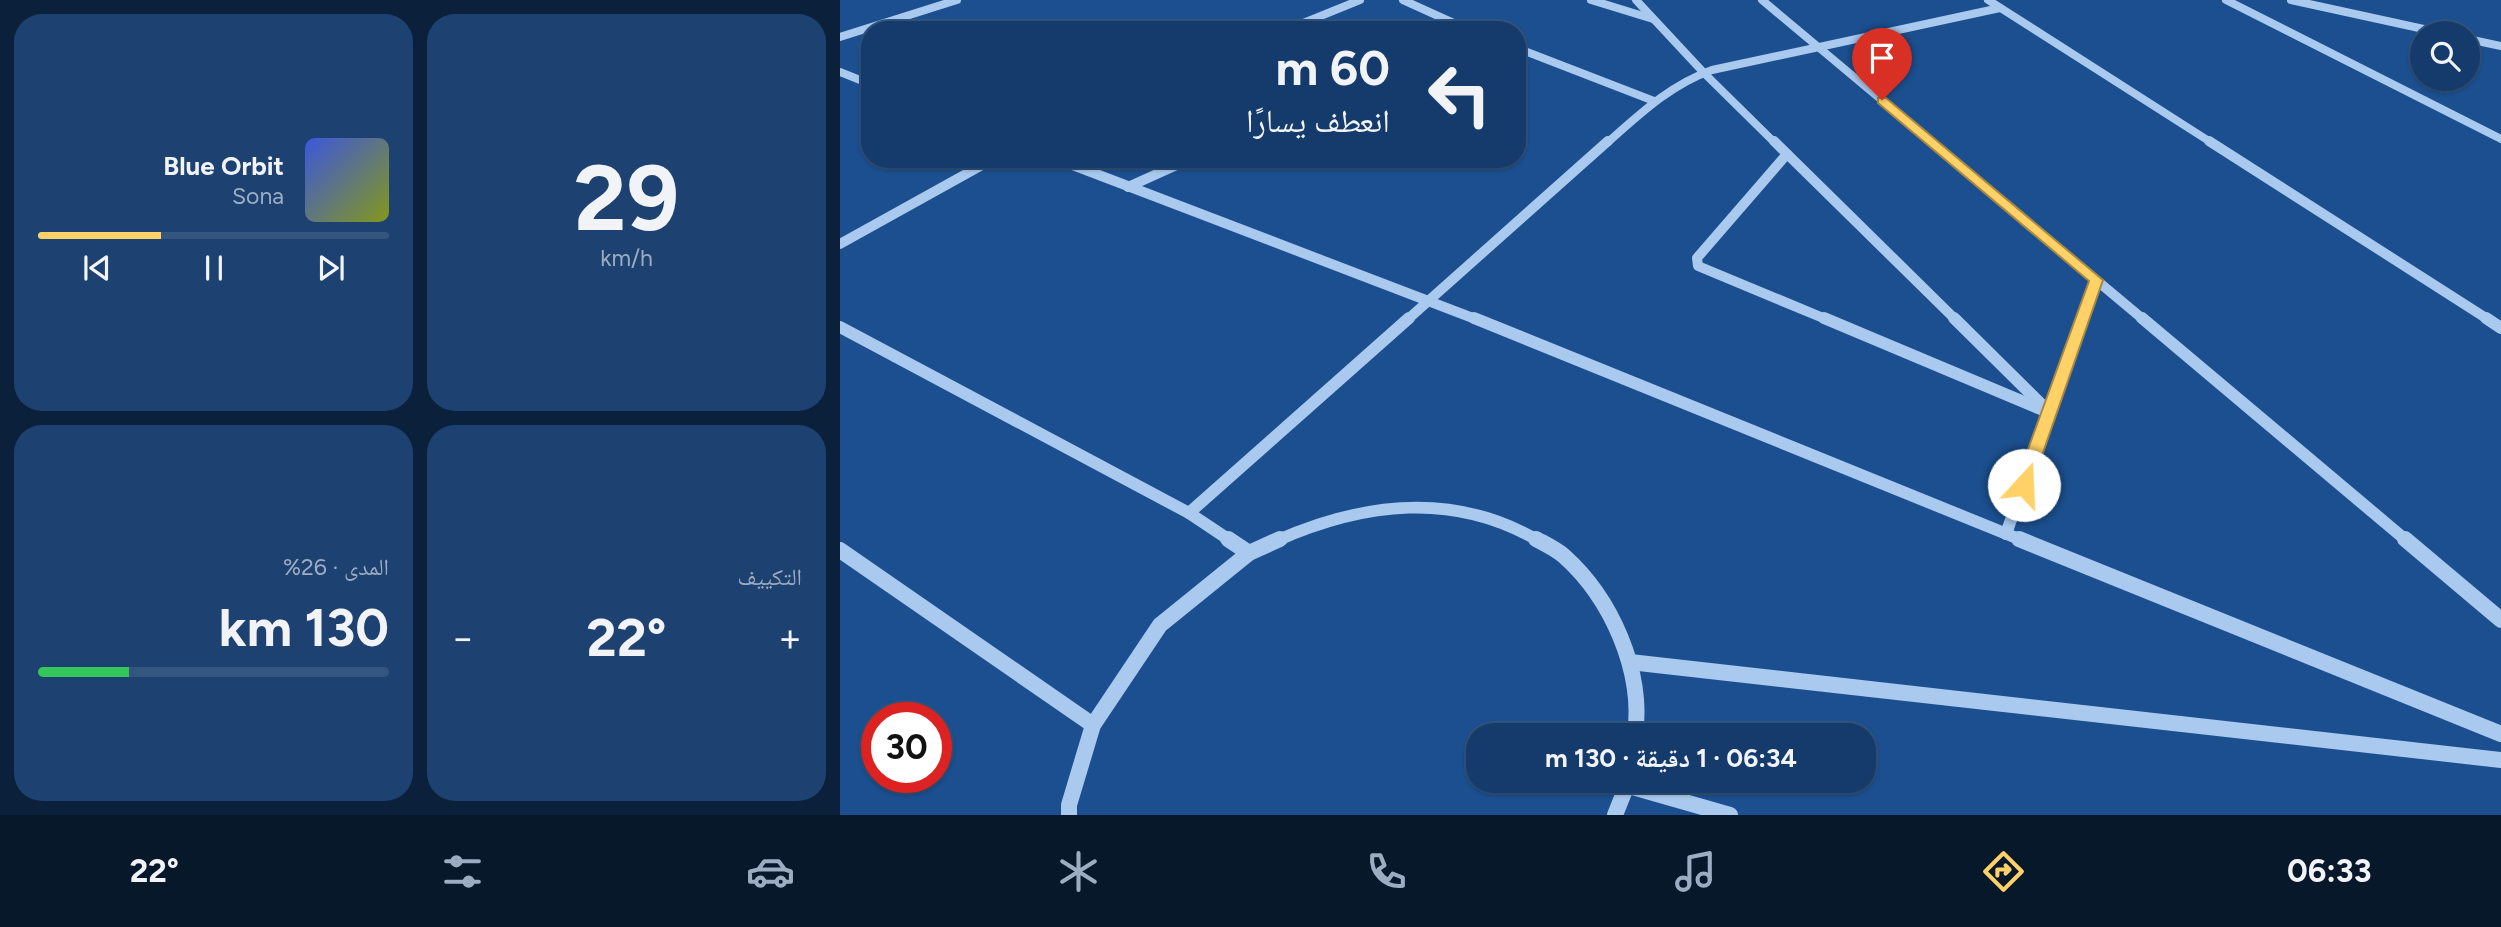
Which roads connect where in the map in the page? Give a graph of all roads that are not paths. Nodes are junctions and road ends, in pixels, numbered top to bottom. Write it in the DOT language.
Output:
graph roads {
  1 [pos="957,0"];
  2 [pos="1360,0"];
  3 [pos="1403,0"];
  4 [pos="1591,0"];
  5 [pos="1636,0"];
  6 [pos="1762,0"];
  7 [pos="1988,0"];
  8 [pos="2226,0"];
  9 [pos="2291,0"];
  10 [pos="2000,8"];
  11 [pos="1654,19"];
  12 [pos="891,21"];
  13 [pos="1308,21"];
  14 [pos="1449,21"];
  15 [pos="2410,26"];
  16 [pos="861,30"];
  17 [pos="840,37"];
  18 [pos="2480,42"];
  19 [pos="1818,46"];
  20 [pos="2501,46"];
  21 [pos="1526,51"];
  22 [pos="840,72"];
  23 [pos="1704,73"];
  24 [pos="861,80"];
  25 [pos="1654,100"];
  26 [pos="2501,139"];
  27 [pos="1787,154"];
  28 [pos="977,168"];
  29 [pos="1080,168"];
  30 [pos="1170,168"];
  31 [pos="1128,187"];
  32 [pos="840,244"];
  33 [pos="2096,280"];
  34 [pos="1428,300"];
  35 [pos="840,327"];
  36 [pos="2501,328"];
  37 [pos="2050,413"];
  38 [pos="1189,513"];
  39 [pos="2006,534"];
  40 [pos="840,550"];
  41 [pos="1249,553"];
  42 [pos="2501,621"];
  43 [pos="1630,663"];
  44 [pos="1637,723"];
  45 [pos="1093,725"];
  46 [pos="2501,734"];
  47 [pos="2501,760"];
  48 [pos="1625,793"];
  49 [pos="1661,793"];
  50 [pos="1069,815"];
  51 [pos="1615,815"];
  52 [pos="1730,815"];
  1 -- 12 [label="street"];
  2 -- 13 [label="street"];
  3 -- 14 [label="street"];
  4 -- 11 [label="street"];
  5 -- 11 [label="street"];
  6 -- 19 [label="street"];
  7 -- 10 [label="street"];
  8 -- 26 [label="street"];
  9 -- 15 [label="street"];
  10 -- 19 [label="street"];
  10 -- 36 [label="street"];
  11 -- 23 [label="street"];
  16 -- 17 [label="street"];
  18 -- 20 [label="street"];
  19 -- 23 [label="street"];
  19 -- 33 [label="street"];
  21 -- 25 [label="street"];
  22 -- 24 [label="street"];
  23 -- 25 [label="street"];
  23 -- 27 [label="street"];
  25 -- 34 [label="street"];
  27 -- 37 [label="street"];
  27 -- 37 [label="street"];
  28 -- 32 [label="street"];
  29 -- 31 [label="street"];
  30 -- 31 [label="street"];
  31 -- 34 [label="street"];
  33 -- 37 [label="street"];
  33 -- 42 [label="street"];
  34 -- 38 [label="street"];
  34 -- 39 [label="street"];
  35 -- 38 [label="street"];
  37 -- 39 [label="street"];
  38 -- 41 [label="street"];
  39 -- 46 [label="street"];
  40 -- 45 [label="street"];
  41 -- 43 [label="street"];
  41 -- 45 [label="street"];
  43 -- 44 [label="street"];
  43 -- 47 [label="street"];
  45 -- 50 [label="street"];
  48 -- 51 [label="street"];
  49 -- 52 [label="street"];
}
